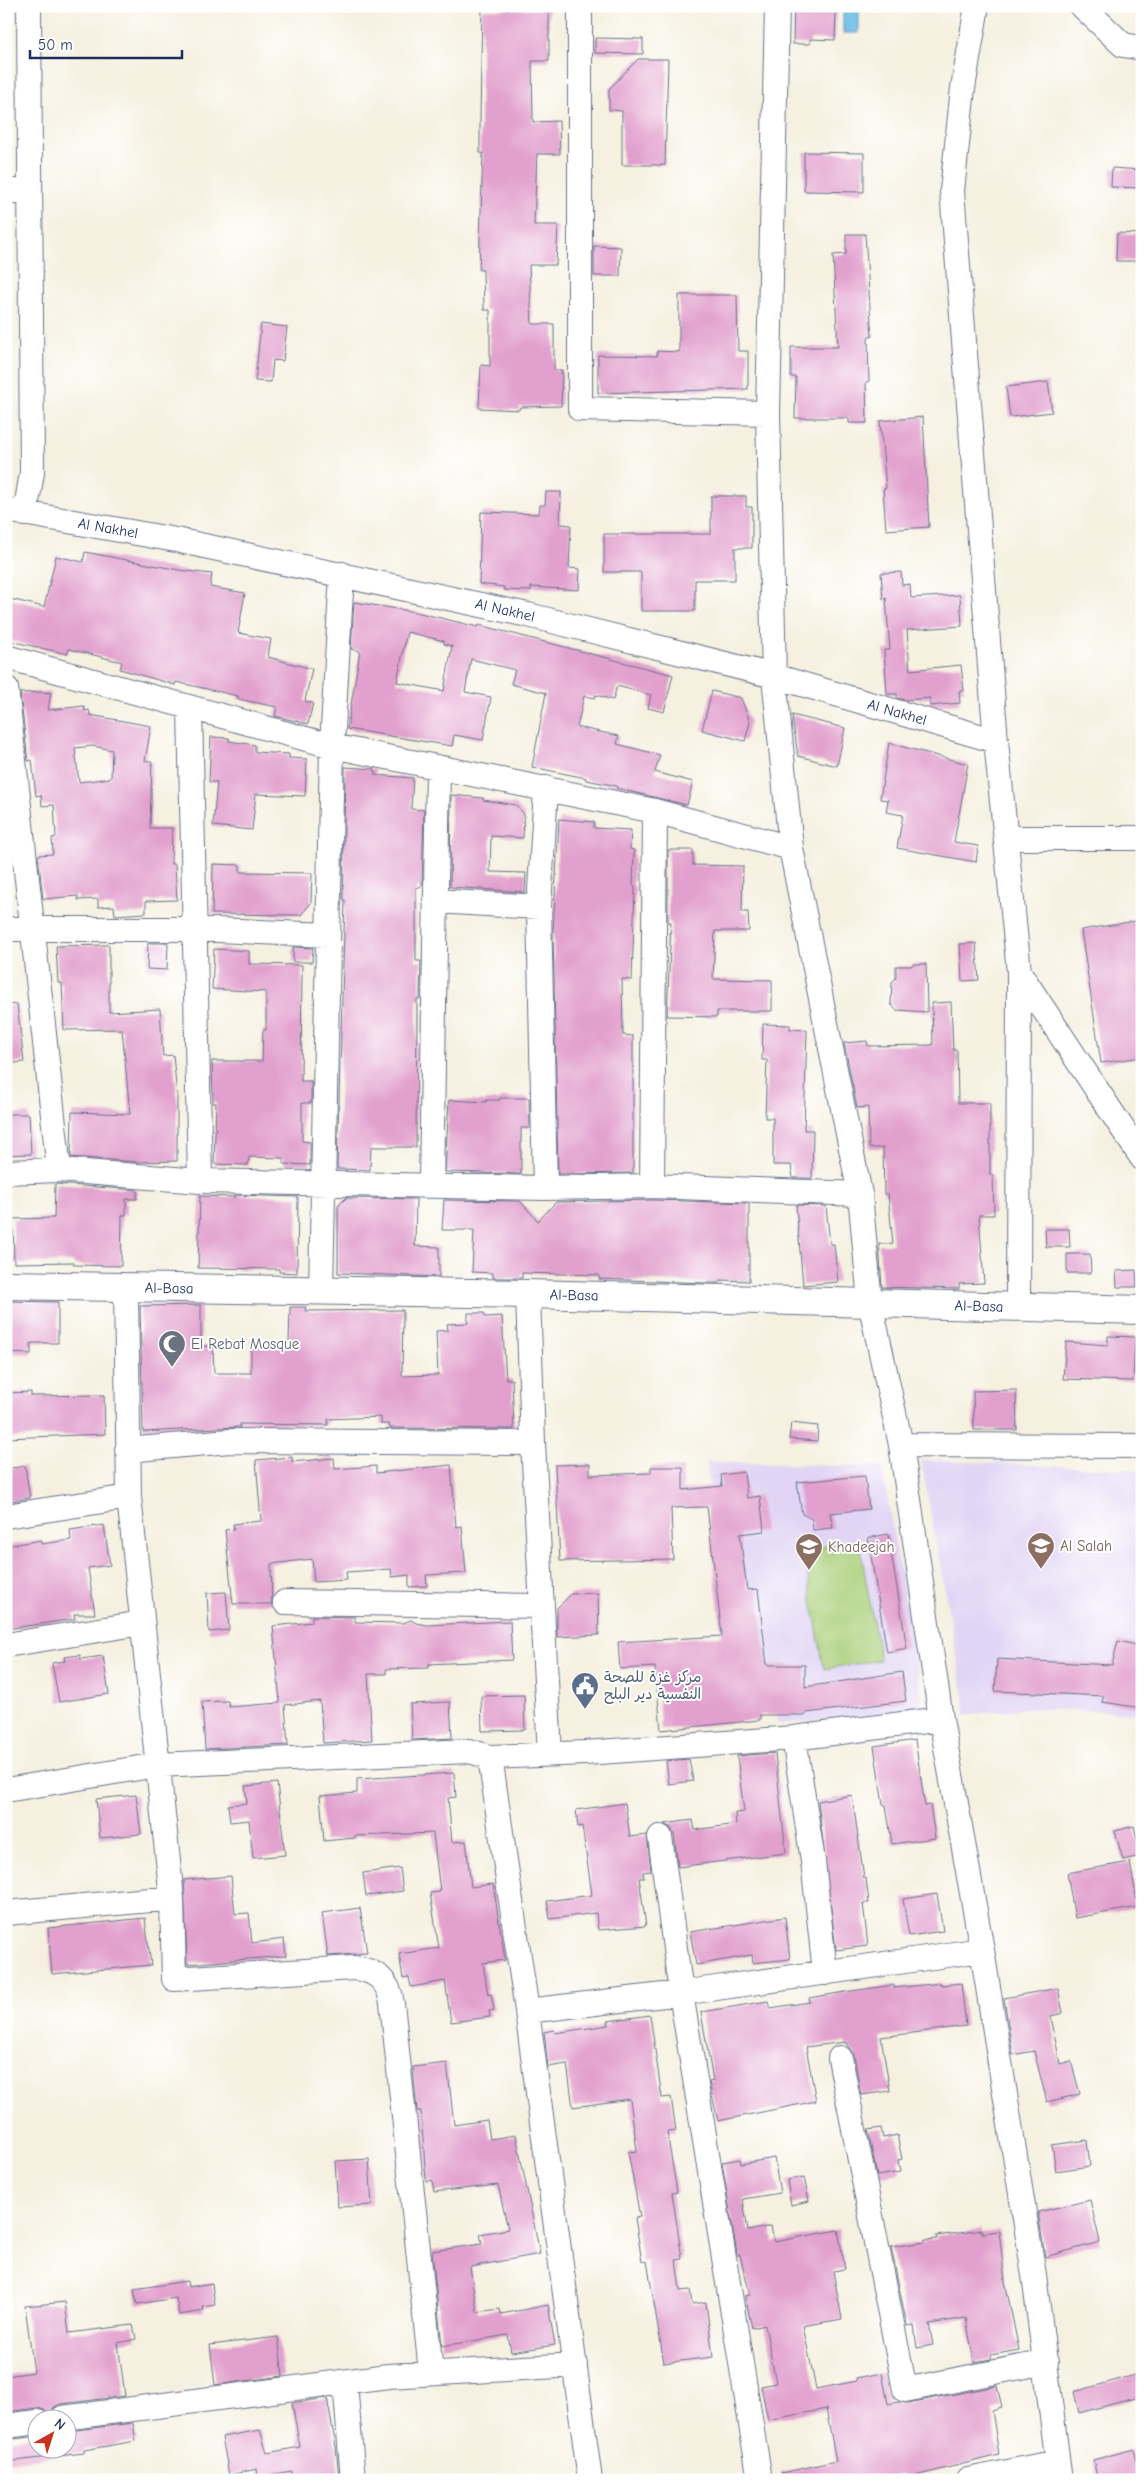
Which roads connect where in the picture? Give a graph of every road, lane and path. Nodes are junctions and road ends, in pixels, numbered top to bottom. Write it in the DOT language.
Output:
graph roads {
  1 [pos="29,6"];
  2 [pos="580,6"];
  3 [pos="777,6"];
  4 [pos="977,6"];
  5 [pos="1082,6"];
  6 [pos="1142,48"];
  7 [pos="17,191"];
  8 [pos="768,413"];
  9 [pos="16,512"];
  10 [pos="342,574"];
  11 [pos="8,658"];
  12 [pos="774,676"];
  13 [pos="6,686"];
  14 [pos="190,708"];
  15 [pos="996,741"];
  16 [pos="332,746"];
  17 [pos="438,769"];
  18 [pos="546,788"];
  19 [pos="655,812"];
  20 [pos="1008,838"];
  21 [pos="1142,838"];
  22 [pos="791,848"];
  23 [pos="435,901"];
  24 [pos="539,907"];
  25 [pos="6,929"];
  26 [pos="194,929"];
  27 [pos="34,930"];
  28 [pos="328,935"];
  29 [pos="1020,972"];
  30 [pos="1142,1158"];
  31 [pos="59,1170"];
  32 [pos="6,1172"];
  33 [pos="200,1181"];
  34 [pos="323,1183"];
  35 [pos="431,1184"];
  36 [pos="652,1186"];
  37 [pos="545,1188"];
  38 [pos="860,1194"];
  39 [pos="6,1285"];
  40 [pos="126,1288"];
  41 [pos="321,1290"];
  42 [pos="528,1294"];
  43 [pos="870,1302"];
  44 [pos="1018,1307"];
  45 [pos="1142,1310"];
  46 [pos="533,1443"];
  47 [pos="901,1445"];
  48 [pos="1142,1446"];
  49 [pos="127,1450"];
  50 [pos="128,1497"];
  51 [pos="6,1516"];
  52 [pos="285,1602"];
  53 [pos="541,1606"];
  54 [pos="142,1622"];
  55 [pos="6,1645"];
  56 [pos="941,1719"];
  57 [pos="794,1738"];
  58 [pos="550,1754"];
  59 [pos="490,1757"];
  60 [pos="158,1765"];
  61 [pos="6,1790"];
  62 [pos="660,1837"];
  63 [pos="172,1898"];
  64 [pos="6,1913"];
  65 [pos="982,1950"];
  66 [pos="825,1973"];
  67 [pos="681,1993"];
  68 [pos="527,2011"];
  69 [pos="840,2058"];
  70 [pos="1046,2362"];
  71 [pos="575,2365"];
  72 [pos="431,2372"];
  73 [pos="345,2382"];
  74 [pos="78,2416"];
  75 [pos="28,2423"];
  76 [pos="6,2426"];
  77 [pos="1058,2471"];
  78 [pos="353,2480"];
  79 [pos="590,2480"];
  80 [pos="760,2480"];
  81 [pos="968,2480"];
  1 -- 7 [label="street"];
  2 -- 8 [label="street"];
  3 -- 8 [label="street"];
  4 -- 15 [label="street"];
  5 -- 6 [label="street"];
  7 -- 9 [label="street"];
  8 -- 12 [label="street"];
  9 -- 10 [label="street, Al Nakhel"];
  10 -- 12 [label="street, Al Nakhel"];
  10 -- 16 [label="street"];
  11 -- 13 [label="street"];
  11 -- 14 [label="street"];
  12 -- 15 [label="street, Al Nakhel"];
  12 -- 22 [label="street"];
  13 -- 27 [label="street"];
  14 -- 16 [label="street"];
  14 -- 26 [label="street"];
  15 -- 20 [label="street"];
  16 -- 17 [label="street"];
  16 -- 28 [label="street"];
  17 -- 18 [label="street"];
  17 -- 23 [label="street"];
  18 -- 19 [label="street"];
  18 -- 24 [label="street"];
  19 -- 22 [label="street"];
  19 -- 36 [label="street"];
  20 -- 21 [label="street"];
  20 -- 29 [label="street"];
  22 -- 38 [label="street"];
  23 -- 24 [label="street"];
  23 -- 35 [label="street"];
  24 -- 37 [label="street"];
  25 -- 27 [label="street"];
  26 -- 27 [label="street"];
  26 -- 28 [label="street"];
  26 -- 33 [label="street"];
  27 -- 31 [label="street"];
  28 -- 34 [label="street"];
  29 -- 30 [label="street"];
  29 -- 44 [label="street"];
  31 -- 32 [label="street"];
  31 -- 33 [label="street"];
  33 -- 34 [label="street"];
  34 -- 35 [label="street"];
  34 -- 41 [label="street"];
  35 -- 37 [label="street"];
  36 -- 37 [label="street"];
  36 -- 38 [label="street"];
  38 -- 43 [label="street"];
  39 -- 40 [label="street, Al-Basa"];
  40 -- 41 [label="street, Al-Basa"];
  40 -- 49 [label="street"];
  41 -- 42 [label="street, Al-Basa"];
  42 -- 43 [label="street, Al-Basa"];
  42 -- 46 [label="street"];
  43 -- 44 [label="street, Al-Basa"];
  43 -- 47 [label="street"];
  44 -- 45 [label="street, Al-Basa"];
  46 -- 49 [label="street"];
  46 -- 53 [label="street"];
  47 -- 48 [label="street"];
  47 -- 56 [label="street"];
  49 -- 50 [label="street"];
  50 -- 51 [label="street"];
  50 -- 54 [label="street"];
  52 -- 53 [label="street"];
  53 -- 58 [label="street"];
  54 -- 55 [label="street"];
  54 -- 60 [label="street"];
  56 -- 57 [label="street"];
  56 -- 65 [label="street"];
  57 -- 58 [label="street"];
  57 -- 66 [label="street"];
  58 -- 59 [label="street"];
  59 -- 60 [label="street"];
  59 -- 68 [label="street"];
  60 -- 61 [label="street"];
  60 -- 63 [label="street"];
  62 -- 67 [label="street"];
  63 -- 64 [label="street"];
  63 -- 72 [label="street"];
  65 -- 66 [label="street"];
  65 -- 70 [label="street"];
  66 -- 67 [label="street"];
  67 -- 68 [label="street"];
  67 -- 80 [label="street"];
  68 -- 71 [label="street"];
  69 -- 70 [label="street"];
  70 -- 77 [label="street"];
  71 -- 72 [label="street"];
  71 -- 79 [label="street"];
  72 -- 73 [label="street"];
  73 -- 74 [label="street"];
  73 -- 78 [label="street"];
  75 -- 76 [label="street"];
  77 -- 81 [label="street"];
}
